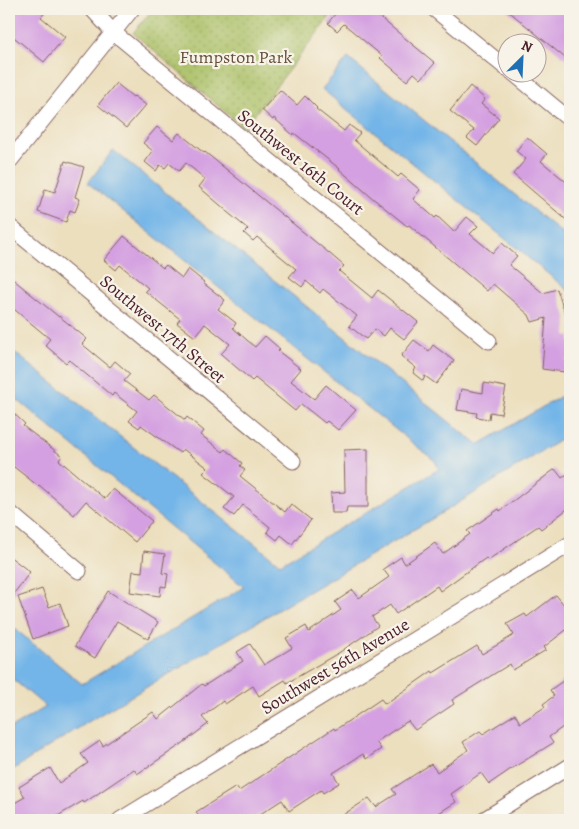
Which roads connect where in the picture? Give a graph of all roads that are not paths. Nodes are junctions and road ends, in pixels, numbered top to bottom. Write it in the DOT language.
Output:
graph roads {
  1 [pos="92,9"];
  2 [pos="132,9"];
  3 [pos="434,9"];
  4 [pos="113,32"];
  5 [pos="496,60"];
  6 [pos="524,82"];
  7 [pos="570,120"];
  8 [pos="9,162"];
  9 [pos="9,226"];
  10 [pos="489,341"];
  11 [pos="294,461"];
  12 [pos="9,512"];
  13 [pos="570,544"];
  14 [pos="79,571"];
  15 [pos="570,766"];
  16 [pos="120,820"];
  17 [pos="483,820"];
  1 -- 4 [label="street, Southwest 16th Court"];
  2 -- 4 [label="street"];
  3 -- 5 [label="street"];
  4 -- 8 [label="street"];
  4 -- 10 [label="street, Southwest 16th Court"];
  6 -- 7 [label="street"];
  9 -- 11 [label="street, Southwest 17th Street"];
  12 -- 14 [label="street"];
  13 -- 16 [label="street, Southwest 56th Avenue"];
  15 -- 17 [label="street"];
}
